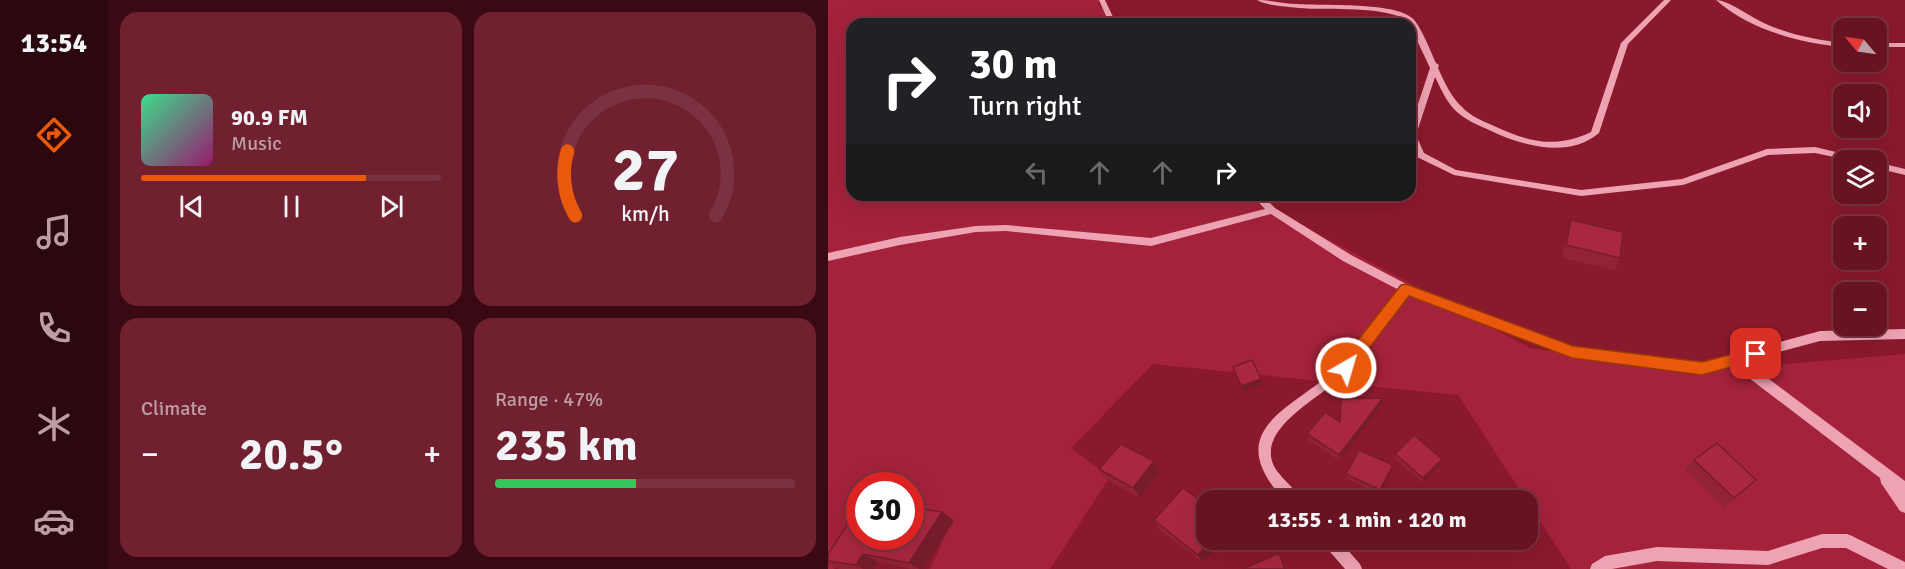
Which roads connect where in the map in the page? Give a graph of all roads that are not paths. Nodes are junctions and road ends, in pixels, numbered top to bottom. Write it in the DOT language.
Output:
graph roads {
  1 [pos="1102,0"];
  2 [pos="1260,0"];
  3 [pos="1668,0"];
  4 [pos="1719,0"];
  5 [pos="1110,18"];
  6 [pos="1410,18"];
  7 [pos="1416,29"];
  8 [pos="1833,43"];
  9 [pos="1887,45"];
  10 [pos="1905,45"];
  11 [pos="1435,65"];
  12 [pos="1416,123"];
  13 [pos="1416,145"];
  14 [pos="1833,154"];
  15 [pos="1887,168"];
  16 [pos="1905,172"];
  17 [pos="1263,201"];
  18 [pos="1272,210"];
  19 [pos="828,257"];
  20 [pos="1406,289"];
  21 [pos="1905,334"];
  22 [pos="1735,360"];
  23 [pos="1881,472"];
  24 [pos="1905,489"];
  25 [pos="1284,490"];
  26 [pos="1905,506"];
  27 [pos="1338,550"];
  28 [pos="1355,569"];
  29 [pos="1598,569"];
  30 [pos="1904,569"];
  1 -- 5 [label="street"];
  2 -- 6 [label="street"];
  3 -- 11 [label="street"];
  4 -- 8 [label="street"];
  7 -- 11 [label="street"];
  9 -- 10 [label="street"];
  11 -- 12 [label="street"];
  13 -- 14 [label="street"];
  15 -- 16 [label="street"];
  17 -- 18 [label="street"];
  18 -- 19 [label="street"];
  18 -- 20 [label="street"];
  20 -- 22 [label="street"];
  20 -- 25 [label="street"];
  21 -- 22 [label="street"];
  22 -- 23 [label="street"];
  23 -- 24 [label="street"];
  23 -- 26 [label="street"];
  27 -- 28 [label="street"];
  29 -- 30 [label="street"];
}
